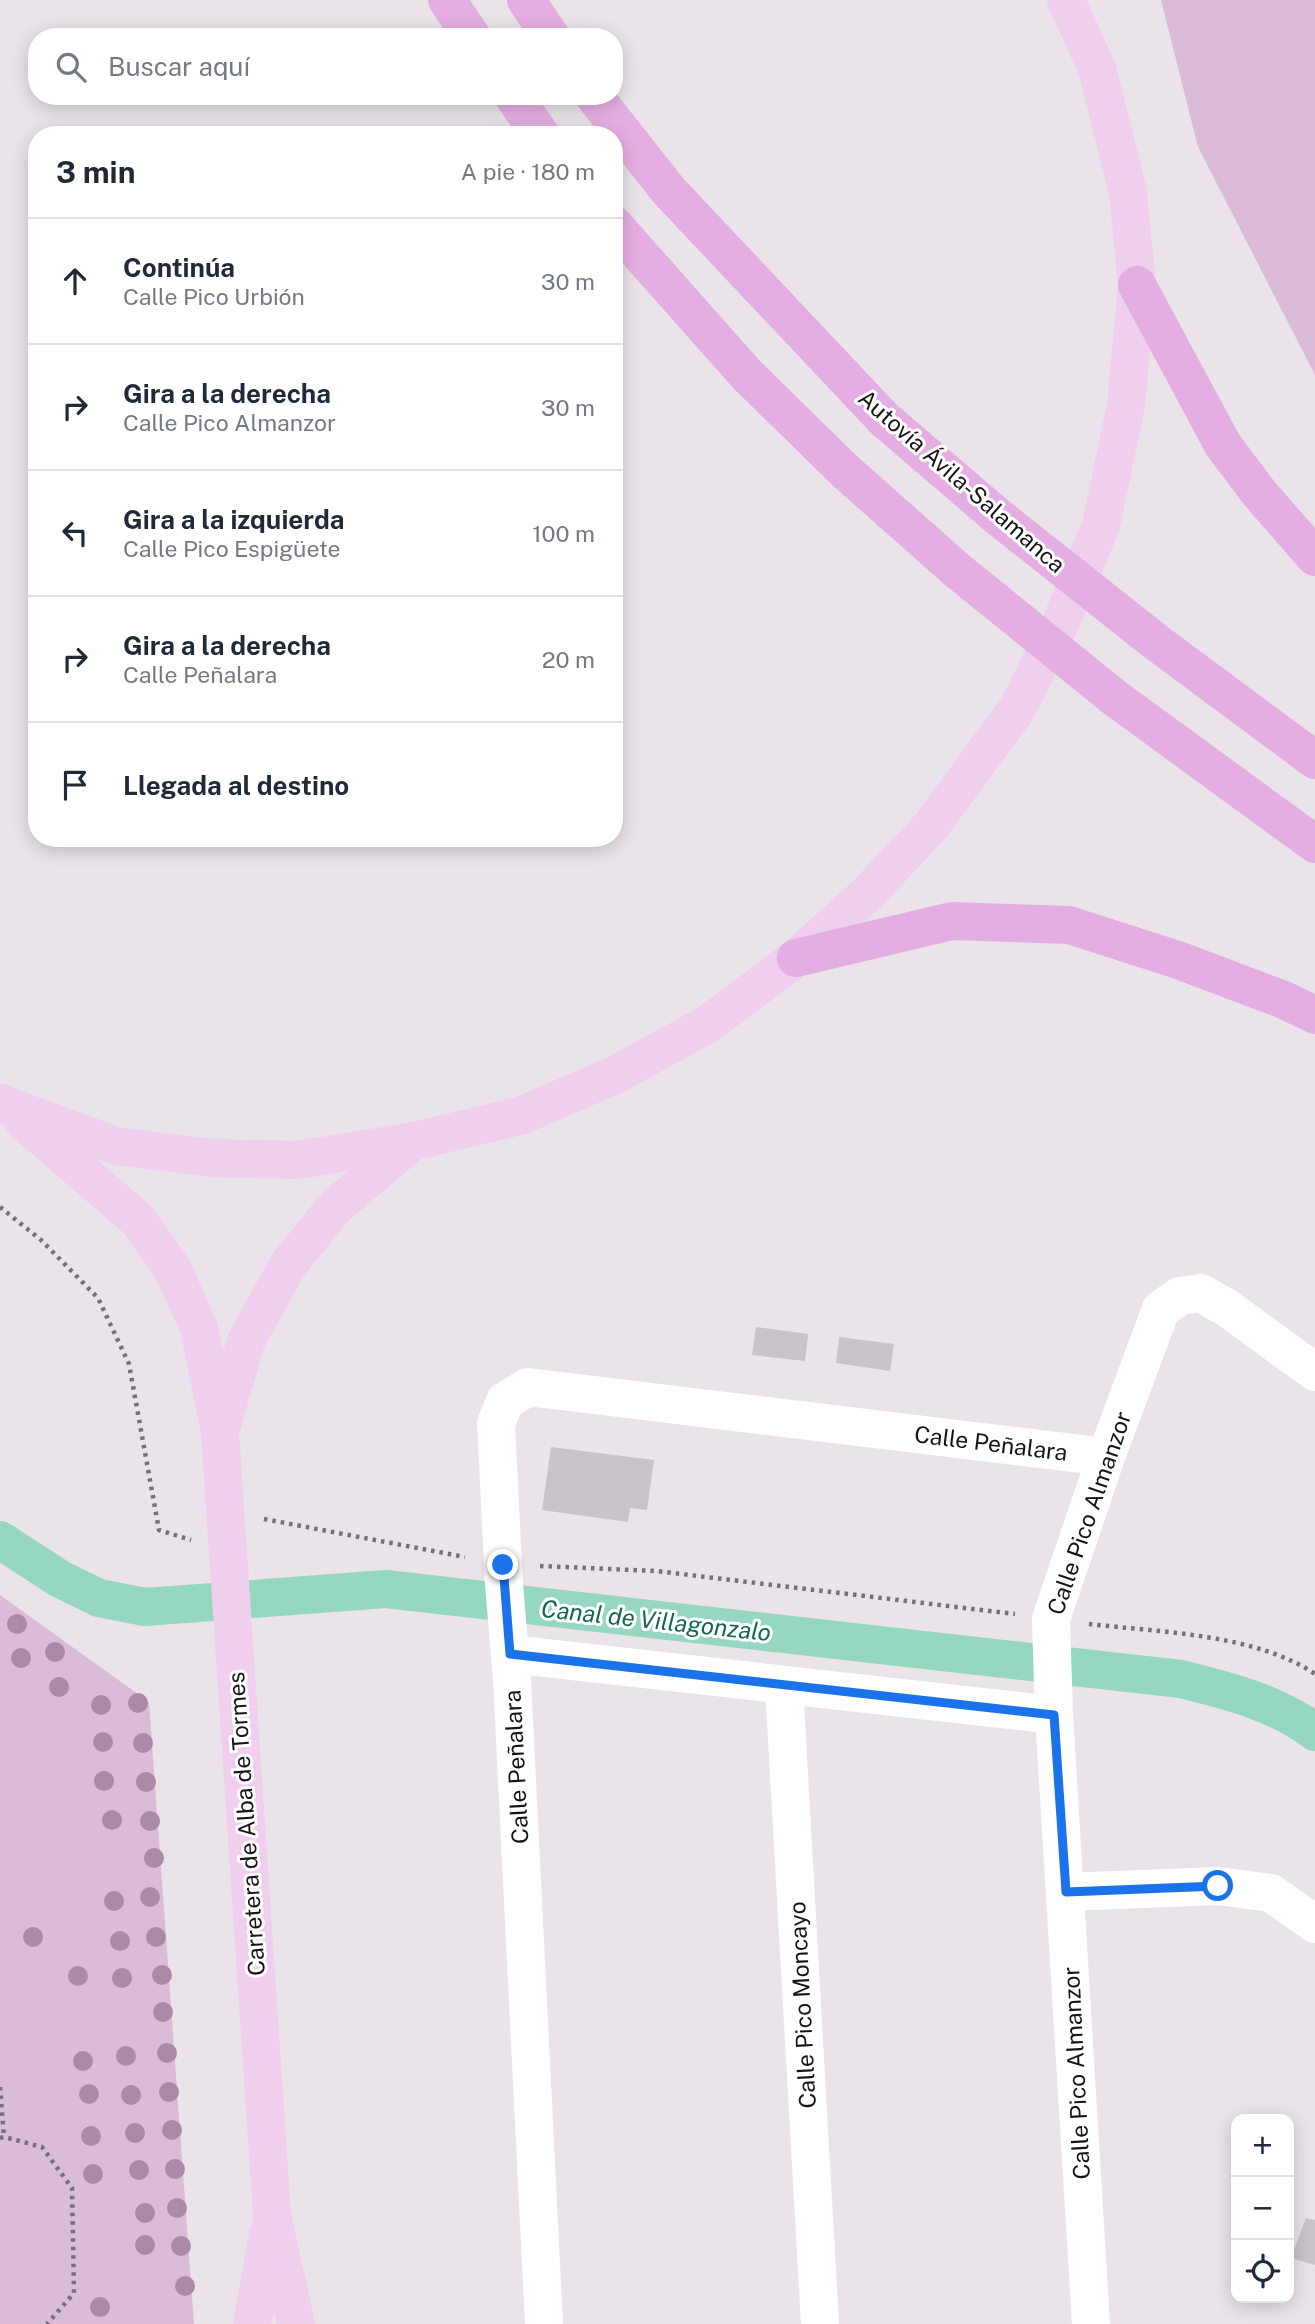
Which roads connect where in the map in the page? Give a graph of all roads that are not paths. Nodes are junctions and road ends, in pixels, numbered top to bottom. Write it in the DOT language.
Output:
graph roads {
  1 [pos="447,0"];
  2 [pos="526,0"];
  3 [pos="1066,0"];
  4 [pos="1086,0"];
  5 [pos="466,28"];
  6 [pos="545,28"];
  7 [pos="1097,69"];
  8 [pos="519,105"];
  9 [pos="601,105"];
  10 [pos="535,126"];
  11 [pos="618,126"];
  12 [pos="623,133"];
  13 [pos="623,235"];
  14 [pos="1136,285"];
  15 [pos="1315,557"];
  16 [pos="1315,760"];
  17 [pos="1315,844"];
  18 [pos="796,958"];
  19 [pos="1315,1015"];
  20 [pos="2,1104"];
  21 [pos="414,1141"];
  22 [pos="1315,1372"];
  23 [pos="220,1432"];
  24 [pos="1107,1457"];
  25 [pos="509,1639"];
  26 [pos="784,1686"];
  27 [pos="1054,1703"];
  28 [pos="1066,1892"];
  29 [pos="1315,1924"];
  30 [pos="272,2215"];
  31 [pos="252,2324"];
  32 [pos="296,2324"];
  33 [pos="544,2324"];
  34 [pos="820,2324"];
  35 [pos="1091,2324"];
  1 -- 5 [label="highway"];
  2 -- 6 [label="highway"];
  3 -- 7 [label="main road"];
  4 -- 7 [label="main road"];
  7 -- 14 [label="main road"];
  8 -- 10 [label="highway"];
  9 -- 11 [label="highway, Autovía Ávila-Salamanca"];
  12 -- 16 [label="highway, Autovía Ávila-Salamanca"];
  13 -- 17 [label="highway"];
  14 -- 15 [label="highway"];
  14 -- 18 [label="main road"];
  18 -- 19 [label="highway"];
  18 -- 21 [label="main road"];
  20 -- 21 [label="main road"];
  20 -- 23 [label="main road, Carretera de Alba de Tormes"];
  21 -- 23 [label="main road, Carretera de Alba de Tormes"];
  22 -- 24 [label="street, Calle Pico Almanzor"];
  23 -- 30 [label="main road, Carretera de Alba de Tormes"];
  24 -- 25 [label="street, Calle Peñalara"];
  24 -- 27 [label="street, Calle Pico Almanzor"];
  25 -- 26 [label="street"];
  25 -- 33 [label="street, Calle Peñalara"];
  26 -- 27 [label="street"];
  26 -- 34 [label="street, Calle Pico Moncayo"];
  27 -- 28 [label="street, Calle Pico Almanzor"];
  28 -- 29 [label="street"];
  28 -- 35 [label="street, Calle Pico Almanzor"];
  30 -- 31 [label="main road, Carretera de Alba de Tormes"];
  30 -- 32 [label="main road, Carretera de Alba de Tormes"];
}
